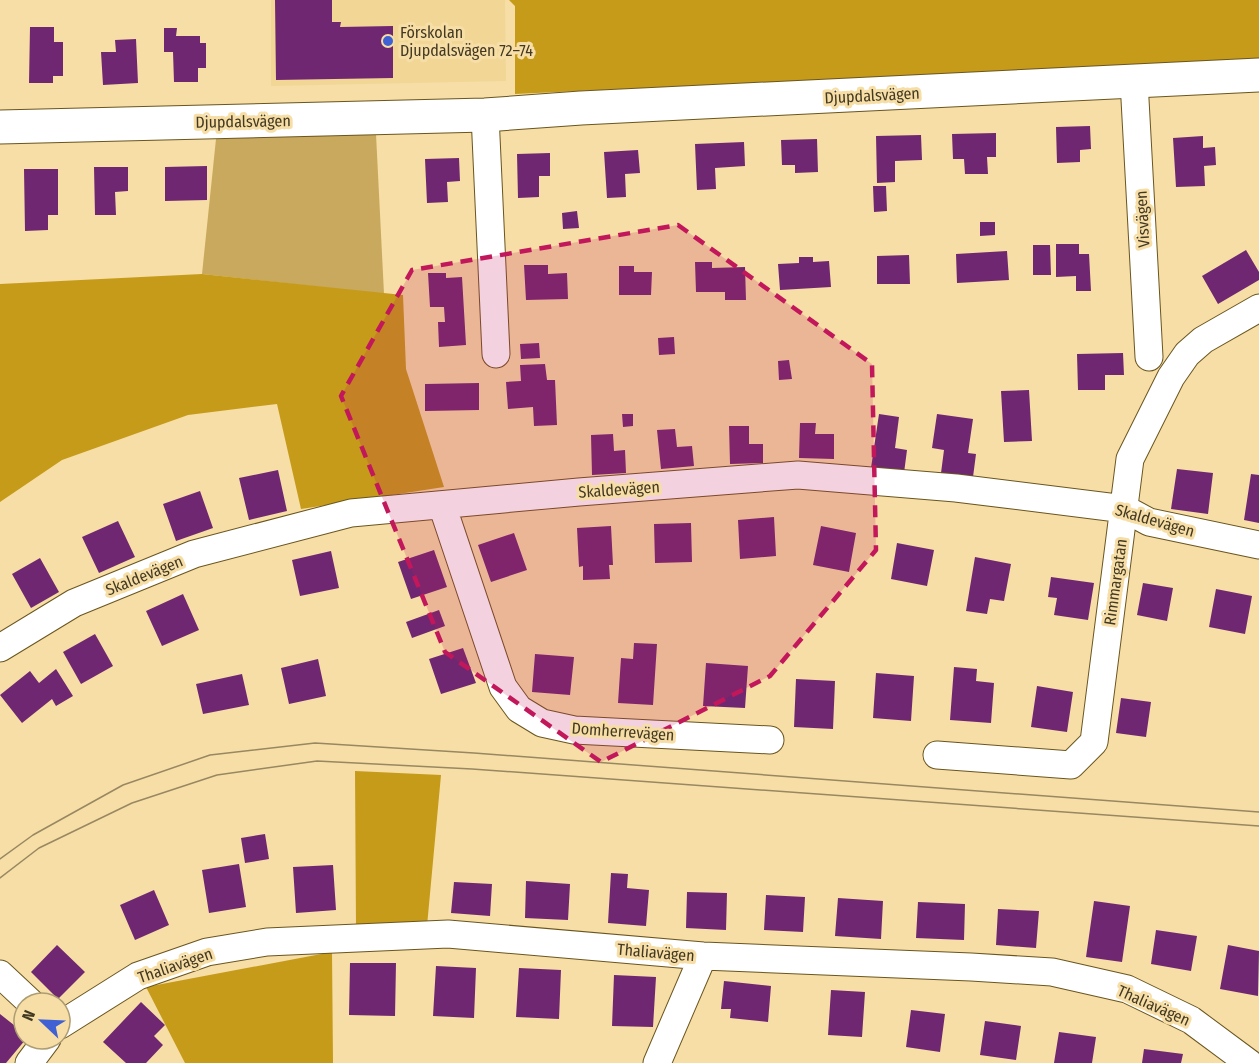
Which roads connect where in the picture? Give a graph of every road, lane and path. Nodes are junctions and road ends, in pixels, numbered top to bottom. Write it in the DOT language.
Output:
graph roads {
  1 [pos="1259,75"];
  2 [pos="1134,81"];
  3 [pos="485,115"];
  4 [pos="0,127"];
  5 [pos="1259,308"];
  6 [pos="496,354"];
  7 [pos="1149,357"];
  8 [pos="442,505"];
  9 [pos="1125,509"];
  10 [pos="1259,545"];
  11 [pos="0,648"];
  12 [pos="770,740"];
  13 [pos="937,755"];
  14 [pos="703,956"];
  15 [pos="0,974"];
  16 [pos="18,991"];
  17 [pos="72,1017"];
  18 [pos="657,1063"];
  19 [pos="1249,1063"];
  1 -- 2 [label="street, Djupdalsvägen"];
  2 -- 3 [label="street, Djupdalsvägen"];
  2 -- 7 [label="street, Visvägen"];
  3 -- 4 [label="street, Djupdalsvägen"];
  3 -- 6 [label="street"];
  5 -- 9 [label="street, Rimmargatan"];
  8 -- 9 [label="street, Skaldevägen"];
  8 -- 11 [label="street, Skaldevägen"];
  8 -- 12 [label="street, Domherrevägen"];
  9 -- 10 [label="street, Skaldevägen"];
  9 -- 13 [label="street, Rimmargatan"];
  14 -- 17 [label="street, Thaliavägen"];
  14 -- 18 [label="street"];
  14 -- 19 [label="street, Thaliavägen"];
  15 -- 16 [label="street"];
}
